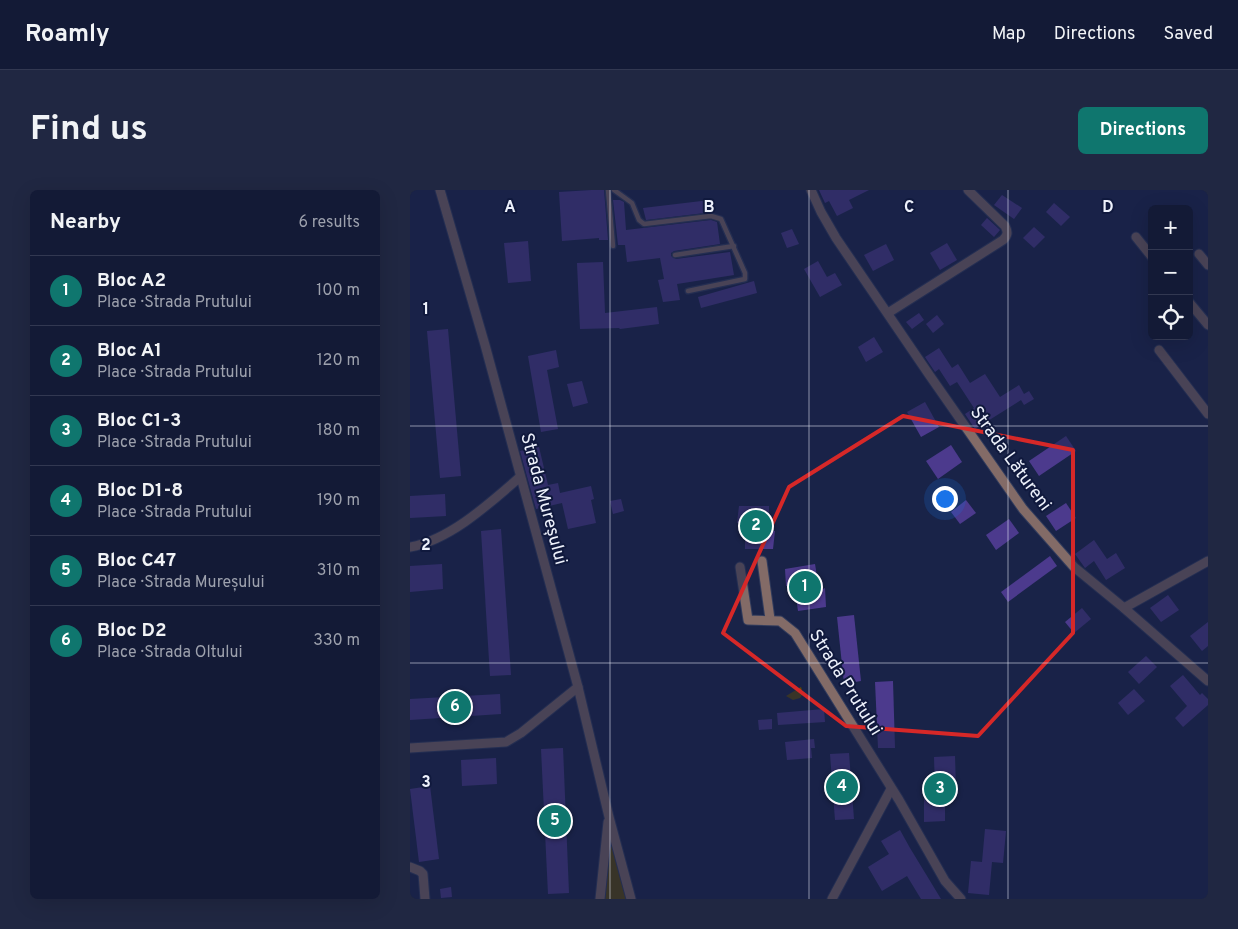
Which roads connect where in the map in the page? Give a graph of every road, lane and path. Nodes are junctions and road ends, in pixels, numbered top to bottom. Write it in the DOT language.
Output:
graph roads {
  1 [pos="608,190"];
  2 [pos="614,190"];
  3 [pos="811,190"];
  4 [pos="968,190"];
  5 [pos="441,191"];
  6 [pos="1136,237"];
  7 [pos="613,246"];
  8 [pos="734,246"];
  9 [pos="1148,251"];
  10 [pos="1199,254"];
  11 [pos="675,255"];
  12 [pos="1208,265"];
  13 [pos="688,291"];
  14 [pos="1193,307"];
  15 [pos="888,313"];
  16 [pos="1208,325"];
  17 [pos="1159,350"];
  18 [pos="1208,414"];
  19 [pos="520,477"];
  20 [pos="410,547"];
  21 [pos="762,561"];
  22 [pos="1208,561"];
  23 [pos="740,567"];
  24 [pos="1124,608"];
  25 [pos="770,620"];
  26 [pos="1208,681"];
  27 [pos="578,687"];
  28 [pos="410,748"];
  29 [pos="891,789"];
  30 [pos="609,817"];
  31 [pos="410,867"];
  32 [pos="425,899"];
  33 [pos="600,899"];
  34 [pos="631,899"];
  35 [pos="832,899"];
  36 [pos="961,899"];
  1 -- 7 [label="lane"];
  2 -- 8 [label="lane"];
  3 -- 15 [label="street, Strada Lătureni"];
  4 -- 15 [label="street"];
  5 -- 19 [label="street, Strada Mureșului"];
  6 -- 9 [label="street"];
  8 -- 11 [label="lane"];
  8 -- 13 [label="lane"];
  10 -- 12 [label="street"];
  14 -- 16 [label="street"];
  15 -- 24 [label="street, Strada Lătureni"];
  17 -- 18 [label="street"];
  19 -- 20 [label="street"];
  19 -- 27 [label="street, Strada Mureșului"];
  21 -- 25 [label="street"];
  22 -- 24 [label="street"];
  23 -- 25 [label="street, Strada Prutului"];
  24 -- 26 [label="street, Strada Lătureni"];
  25 -- 29 [label="street, Strada Prutului"];
  27 -- 28 [label="street"];
  27 -- 30 [label="street, Strada Mureșului"];
  29 -- 35 [label="street"];
  29 -- 36 [label="street, Strada Prutului"];
  30 -- 33 [label="street, Strada Mureșului"];
  30 -- 34 [label="street, Strada Mureșului"];
  31 -- 32 [label="street"];
}
